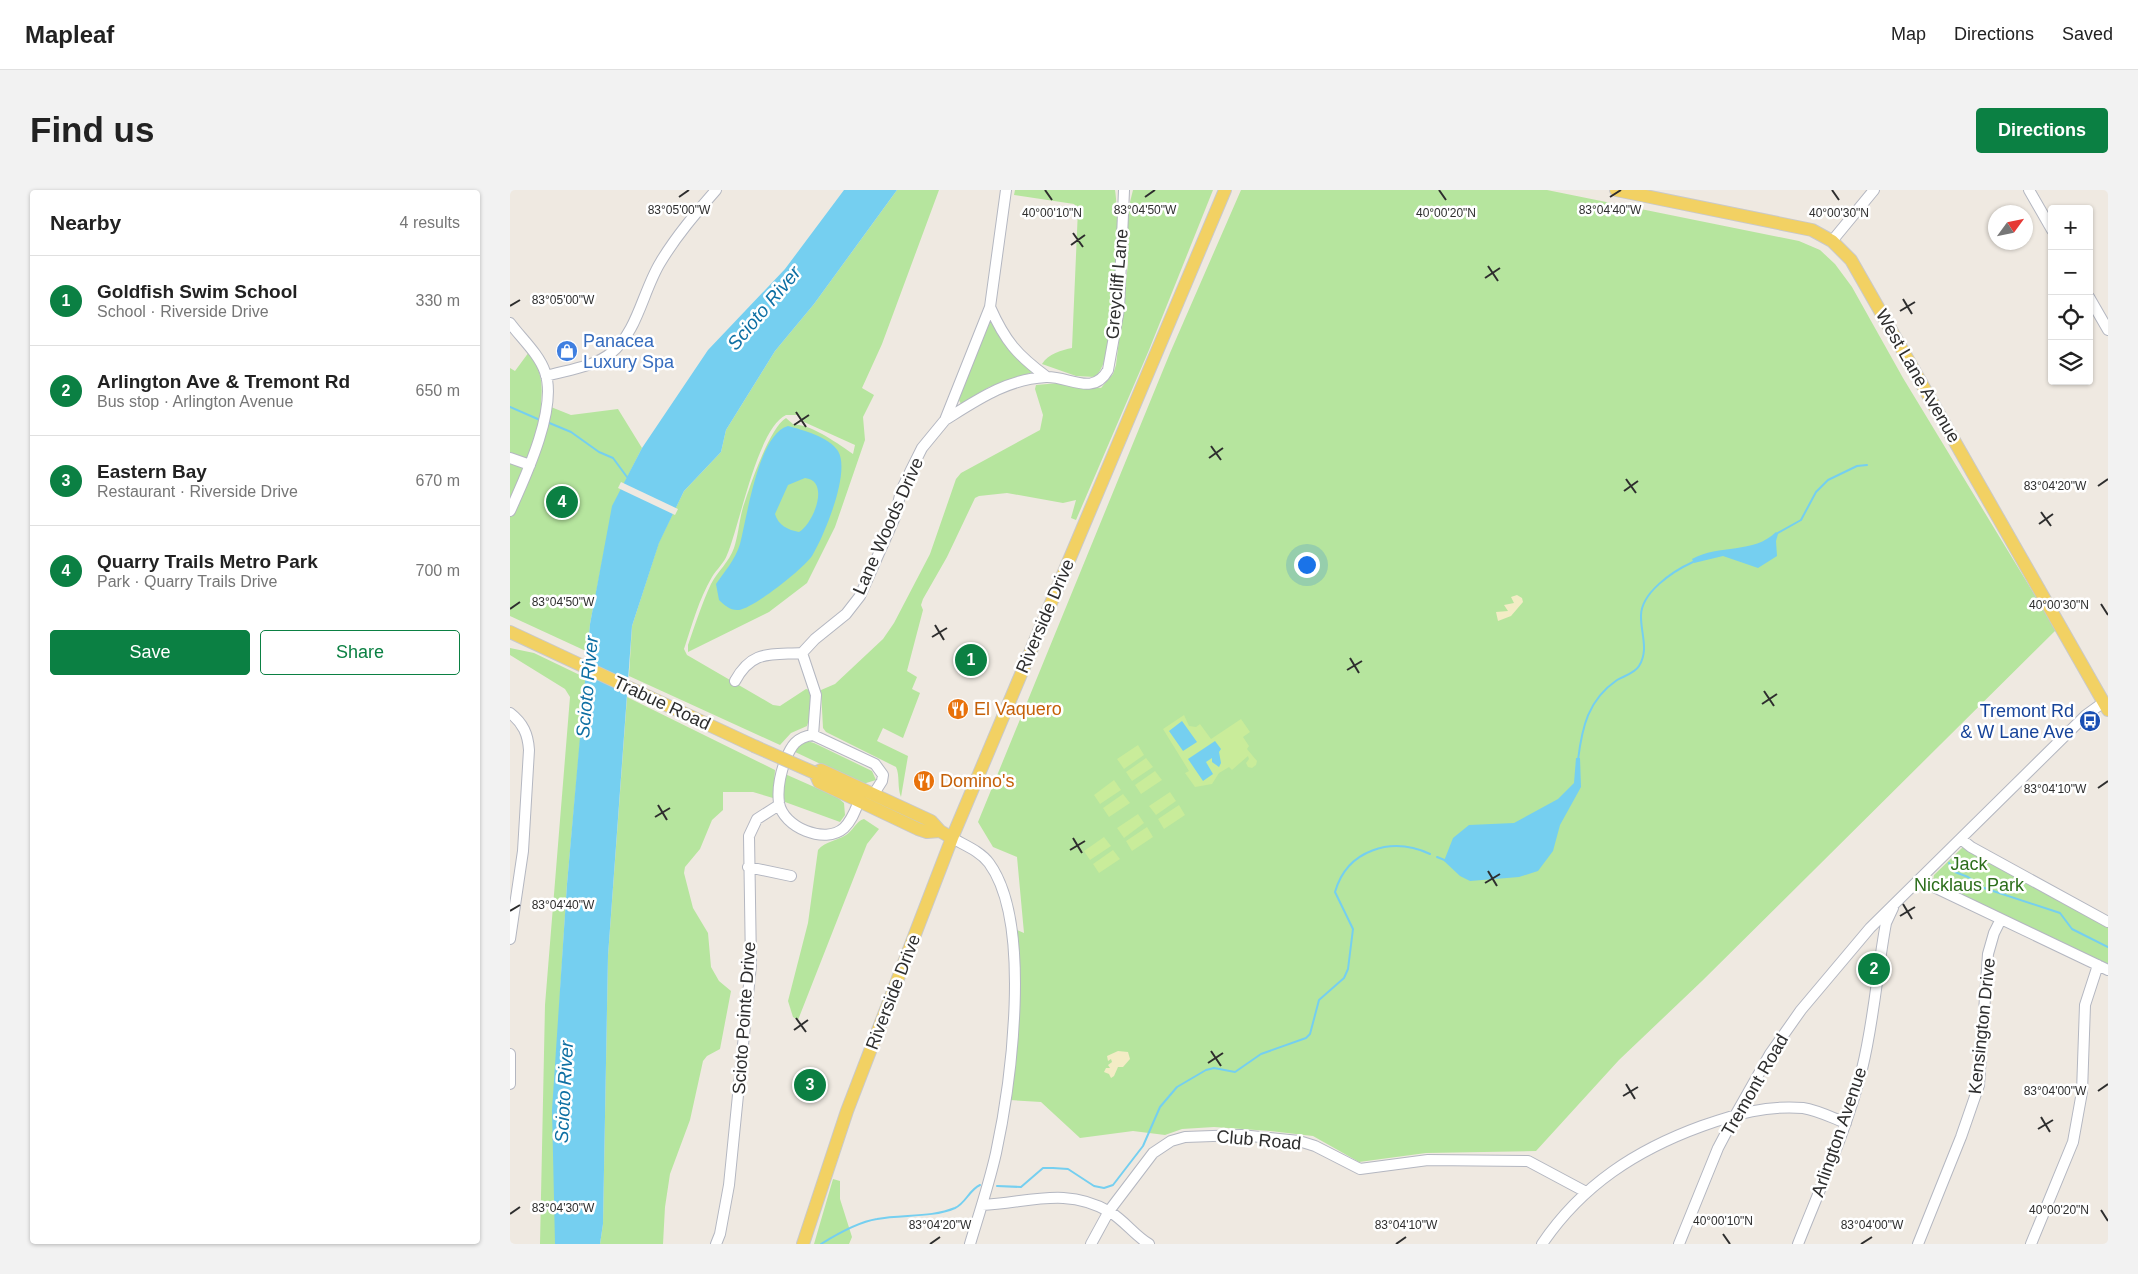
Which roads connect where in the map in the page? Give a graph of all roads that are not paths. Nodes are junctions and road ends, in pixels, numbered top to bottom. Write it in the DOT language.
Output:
graph roads {
  1 [pos="716,190"];
  2 [pos="1006,190"];
  3 [pos="1124,190"];
  4 [pos="1225,190"];
  5 [pos="1616,190"];
  6 [pos="1874,190"];
  7 [pos="2029,190"];
  8 [pos="2048,223"];
  9 [pos="1832,242"];
  10 [pos="2093,304"];
  11 [pos="990,307"];
  12 [pos="510,323"];
  13 [pos="2108,330"];
  14 [pos="546,376"];
  15 [pos="1048,377"];
  16 [pos="945,420"];
  17 [pos="510,458"];
  18 [pos="530,465"];
  19 [pos="510,511"];
  20 [pos="510,632"];
  21 [pos="802,653"];
  22 [pos="735,681"];
  23 [pos="2107,704"];
  24 [pos="510,713"];
  25 [pos="813,735"];
  26 [pos="814,773"];
  27 [pos="874,794"];
  28 [pos="859,801"];
  29 [pos="779,805"];
  30 [pos="940,831"];
  31 [pos="952,838"];
  32 [pos="1961,839"];
  33 [pos="748,866"];
  34 [pos="791,876"];
  35 [pos="1922,878"];
  36 [pos="1897,902"];
  37 [pos="2001,919"];
  38 [pos="2108,922"];
  39 [pos="510,939"];
  40 [pos="1883,940"];
  41 [pos="1858,943"];
  42 [pos="2103,968"];
  43 [pos="510,1054"];
  44 [pos="510,1084"];
  45 [pos="1736,1114"];
  46 [pos="1846,1123"];
  47 [pos="1586,1192"];
  48 [pos="982,1205"];
  49 [pos="1108,1211"];
  50 [pos="716,1244"];
  51 [pos="803,1244"];
  52 [pos="970,1244"];
  53 [pos="1091,1244"];
  54 [pos="1149,1244"];
  55 [pos="1542,1244"];
  56 [pos="1679,1244"];
  57 [pos="1798,1244"];
  58 [pos="1918,1244"];
  59 [pos="2031,1244"];
  1 -- 14 [label="street"];
  2 -- 11 [label="street, Lane Woods Drive"];
  3 -- 15 [label="street, Greycliff Lane"];
  4 -- 31 [label="main road, Riverside Drive"];
  5 -- 9 [label="main road, West Lane Avenue"];
  6 -- 9 [label="street"];
  7 -- 8 [label="street"];
  9 -- 23 [label="main road, West Lane Avenue"];
  10 -- 13 [label="street"];
  11 -- 15 [label="street, Greycliff Lane"];
  11 -- 16 [label="street, Lane Woods Drive"];
  12 -- 14 [label="street"];
  14 -- 18 [label="street"];
  15 -- 16 [label="street, Greycliff Lane"];
  16 -- 21 [label="street, Lane Woods Drive"];
  17 -- 18 [label="street"];
  18 -- 19 [label="street"];
  20 -- 26 [label="main road, Trabue Road, bridge"];
  21 -- 22 [label="street"];
  21 -- 25 [label="street"];
  23 -- 32 [label="street, Tremont Road"];
  24 -- 39 [label="street"];
  25 -- 27 [label="street"];
  25 -- 29 [label="street"];
  26 -- 27 [label="main road, Trabue Road"];
  26 -- 28 [label="main road, Trabue Road"];
  27 -- 30 [label="main road, Trabue Road"];
  28 -- 29 [label="street"];
  28 -- 30 [label="main road, Trabue Road"];
  29 -- 33 [label="street, Scioto Pointe Drive"];
  30 -- 31 [label="main road, Trabue Road"];
  31 -- 48 [label="street"];
  31 -- 51 [label="main road, Riverside Drive"];
  32 -- 35 [label="street, Tremont Road"];
  32 -- 38 [label="street"];
  33 -- 34 [label="street"];
  33 -- 50 [label="street, Scioto Pointe Drive"];
  35 -- 36 [label="street, Tremont Road"];
  35 -- 37 [label="street"];
  36 -- 40 [label="street, Arlington Avenue"];
  36 -- 41 [label="street, Tremont Road"];
  37 -- 42 [label="street"];
  37 -- 58 [label="street, Kensington Drive"];
  40 -- 41 [label="street"];
  40 -- 46 [label="street, Arlington Avenue"];
  41 -- 45 [label="street, Tremont Road"];
  42 -- 59 [label="street"];
  43 -- 44 [label="street"];
  45 -- 46 [label="street"];
  45 -- 47 [label="street"];
  45 -- 56 [label="street, Tremont Road"];
  46 -- 57 [label="street, Arlington Avenue"];
  47 -- 49 [label="street, Club Road"];
  47 -- 55 [label="street"];
  48 -- 49 [label="street"];
  48 -- 52 [label="street"];
  49 -- 53 [label="street, Club Road"];
  49 -- 54 [label="street"];
}
